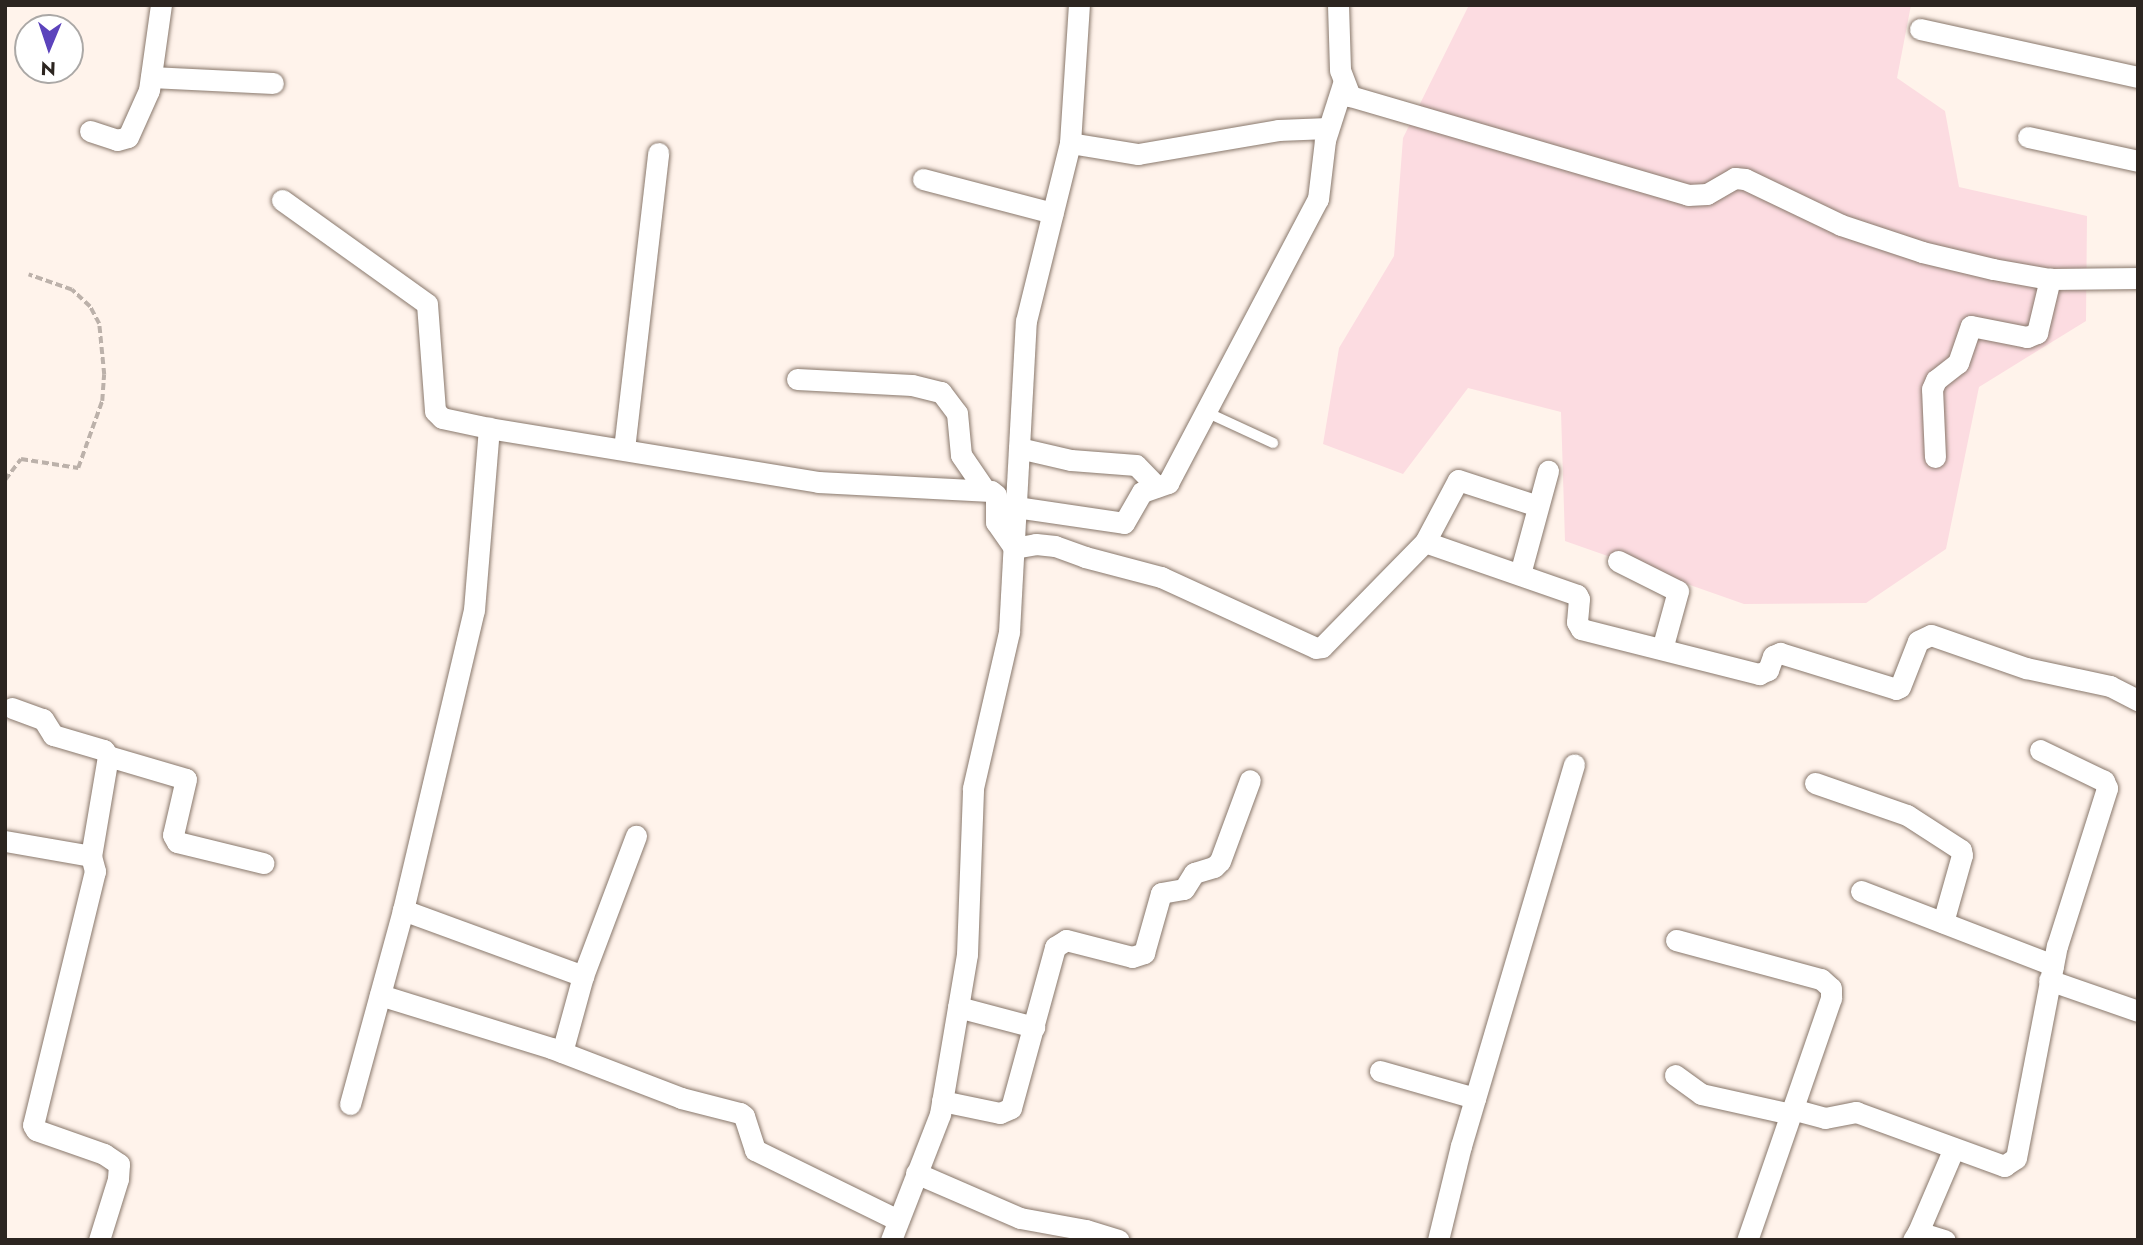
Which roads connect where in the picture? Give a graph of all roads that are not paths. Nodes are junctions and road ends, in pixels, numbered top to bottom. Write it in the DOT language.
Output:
graph roads {
  1 [pos="161,5"];
  2 [pos="1079,5"];
  3 [pos="1338,5"];
  4 [pos="1920,29"];
  5 [pos="151,76"];
  6 [pos="2138,77"];
  7 [pos="273,83"];
  8 [pos="1343,84"];
  9 [pos="1328,128"];
  10 [pos="90,131"];
  11 [pos="2028,137"];
  12 [pos="1070,143"];
  13 [pos="657,153"];
  14 [pos="2138,162"];
  15 [pos="923,179"];
  16 [pos="282,200"];
  17 [pos="1053,212"];
  18 [pos="2138,278"];
  19 [pos="2050,279"];
  20 [pos="797,379"];
  21 [pos="1206,412"];
  22 [pos="489,428"];
  23 [pos="1273,443"];
  24 [pos="1019,448"];
  25 [pos="624,449"];
  26 [pos="1935,457"];
  27 [pos="1548,471"];
  28 [pos="1157,487"];
  29 [pos="985,490"];
  30 [pos="1538,506"];
  31 [pos="1016,507"];
  32 [pos="1425,542"];
  33 [pos="1014,548"];
  34 [pos="1618,561"];
  35 [pos="1520,575"];
  36 [pos="1662,649"];
  37 [pos="2138,700"];
  38 [pos="12,708"];
  39 [pos="2040,750"];
  40 [pos="108,756"];
  41 [pos="1574,764"];
  42 [pos="1250,780"];
  43 [pos="1815,783"];
  44 [pos="636,836"];
  45 [pos="5,841"];
  46 [pos="90,856"];
  47 [pos="263,863"];
  48 [pos="1861,891"];
  49 [pos="403,910"];
  50 [pos="1943,922"];
  51 [pos="1676,940"];
  52 [pos="2051,972"];
  53 [pos="583,976"];
  54 [pos="380,995"];
  55 [pos="958,1007"];
  56 [pos="2138,1011"];
  57 [pos="1034,1027"];
  58 [pos="562,1052"];
  59 [pos="1380,1071"];
  60 [pos="1675,1075"];
  61 [pos="1475,1098"];
  62 [pos="942,1101"];
  63 [pos="350,1104"];
  64 [pos="1791,1111"];
  65 [pos="1954,1148"];
  66 [pos="916,1173"];
  67 [pos="894,1230"];
  68 [pos="1915,1236"];
  69 [pos="99,1240"];
  70 [pos="1118,1240"];
  71 [pos="1438,1240"];
  72 [pos="1747,1240"];
  73 [pos="1945,1240"];
  1 -- 5 [label="street"];
  2 -- 12 [label="street"];
  3 -- 8 [label="street"];
  4 -- 6 [label="street"];
  5 -- 7 [label="street"];
  5 -- 10 [label="street"];
  8 -- 9 [label="street"];
  8 -- 19 [label="street"];
  9 -- 12 [label="street"];
  9 -- 21 [label="street"];
  11 -- 14 [label="street"];
  12 -- 17 [label="street"];
  13 -- 25 [label="street"];
  15 -- 17 [label="street"];
  16 -- 22 [label="street"];
  17 -- 24 [label="street"];
  18 -- 19 [label="street"];
  19 -- 26 [label="street"];
  20 -- 29 [label="street"];
  21 -- 23 [label="lane"];
  21 -- 28 [label="street"];
  22 -- 25 [label="street"];
  22 -- 49 [label="street"];
  24 -- 28 [label="street"];
  24 -- 31 [label="street"];
  25 -- 29 [label="street"];
  27 -- 30 [label="street"];
  28 -- 31 [label="street"];
  29 -- 33 [label="street"];
  30 -- 32 [label="street"];
  30 -- 35 [label="street"];
  31 -- 33 [label="street"];
  32 -- 33 [label="street"];
  32 -- 35 [label="street"];
  33 -- 55 [label="street"];
  34 -- 36 [label="street"];
  35 -- 36 [label="street"];
  36 -- 37 [label="street"];
  38 -- 40 [label="street"];
  39 -- 52 [label="street"];
  40 -- 46 [label="street"];
  40 -- 47 [label="street"];
  41 -- 61 [label="street"];
  42 -- 57 [label="street"];
  43 -- 50 [label="street"];
  44 -- 53 [label="street"];
  45 -- 46 [label="street"];
  46 -- 69 [label="street"];
  48 -- 50 [label="street"];
  49 -- 53 [label="street"];
  49 -- 54 [label="street"];
  50 -- 52 [label="street"];
  51 -- 64 [label="street"];
  52 -- 56 [label="street"];
  52 -- 65 [label="street"];
  53 -- 58 [label="street"];
  54 -- 58 [label="street"];
  54 -- 63 [label="street"];
  55 -- 57 [label="street"];
  55 -- 62 [label="street"];
  57 -- 62 [label="street"];
  58 -- 67 [label="street"];
  59 -- 61 [label="street"];
  60 -- 64 [label="street"];
  61 -- 71 [label="street"];
  62 -- 66 [label="street"];
  64 -- 65 [label="street"];
  64 -- 72 [label="street"];
  65 -- 68 [label="street"];
  66 -- 67 [label="street"];
  66 -- 70 [label="street"];
  68 -- 73 [label="street"];
}
